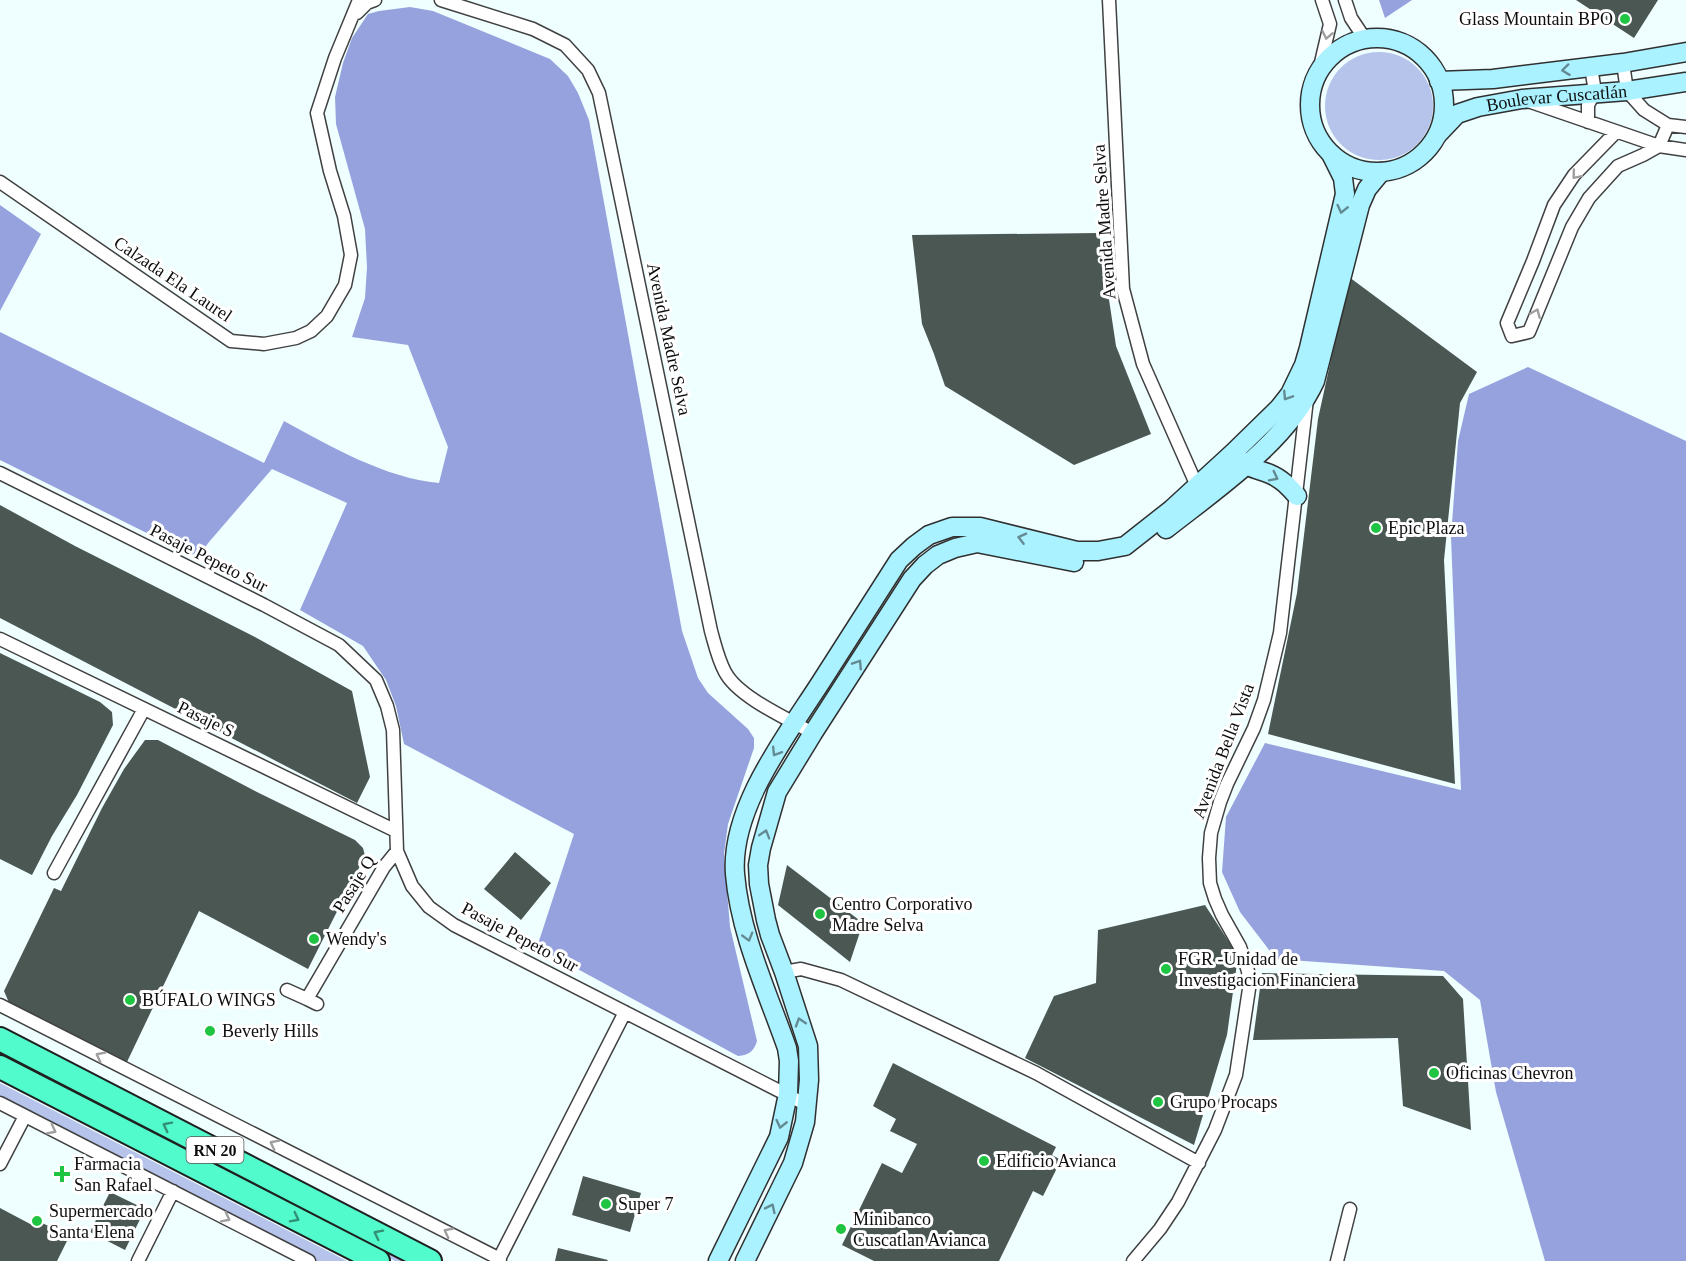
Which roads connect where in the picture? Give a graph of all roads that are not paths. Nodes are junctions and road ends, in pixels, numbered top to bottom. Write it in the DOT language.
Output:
graph roads {
  1 [pos="359,0"];
  2 [pos="375,0"];
  3 [pos="441,0"];
  4 [pos="1109,0"];
  5 [pos="1322,0"];
  6 [pos="1345,0"];
  7 [pos="350,19"];
  8 [pos="1365,39"];
  9 [pos="1686,52"];
  10 [pos="1623,63"];
  11 [pos="1591,67"];
  12 [pos="1319,71"];
  13 [pos="1439,81"];
  14 [pos="1686,82"];
  15 [pos="1627,91"];
  16 [pos="1595,92"];
  17 [pos="1522,99"];
  18 [pos="1588,122"];
  19 [pos="1668,124"];
  20 [pos="1686,127"];
  21 [pos="1616,132"];
  22 [pos="1437,135"];
  23 [pos="1659,146"];
  24 [pos="1686,150"];
  25 [pos="1331,154"];
  26 [pos="1381,172"];
  27 [pos="0,182"];
  28 [pos="1307,398"];
  29 [pos="1240,459"];
  30 [pos="0,473"];
  31 [pos="1202,492"];
  32 [pos="1297,496"];
  33 [pos="0,639"];
  34 [pos="144,709"];
  35 [pos="795,723"];
  36 [pos="813,733"];
  37 [pos="396,831"];
  38 [pos="397,851"];
  39 [pos="54,873"];
  40 [pos="783,972"];
  41 [pos="287,990"];
  42 [pos="0,1005"];
  43 [pos="625,1012"];
  44 [pos="0,1040"];
  45 [pos="0,1067"];
  46 [pos="788,1094"];
  47 [pos="0,1103"];
  48 [pos="807,1105"];
  49 [pos="25,1116"];
  50 [pos="1199,1163"];
  51 [pos="0,1164"];
  52 [pos="173,1191"];
  53 [pos="1350,1209"];
  54 [pos="499,1260"];
  55 [pos="138,1261"];
  56 [pos="309,1261"];
  57 [pos="378,1261"];
  58 [pos="430,1261"];
  59 [pos="718,1261"];
  60 [pos="745,1261"];
  61 [pos="1133,1261"];
  62 [pos="1337,1261"];
  1 -- 7 [label="street, Calzada Ela Laurel"];
  2 -- 7 [label="street"];
  3 -- 35 [label="street, Avenida Madre Selva"];
  4 -- 31 [label="street, Avenida Madre Selva"];
  5 -- 12 [label="street, one-way"];
  6 -- 8 [label="street"];
  7 -- 27 [label="street, Calzada Ela Laurel"];
  8 -- 12 [label="street"];
  8 -- 13 [label="street"];
  9 -- 10 [label="street, Boulevar Cuscatlán"];
  10 -- 11 [label="street, Boulevar Cuscatlán"];
  10 -- 15 [label="street"];
  11 -- 13 [label="street, Boulevar Cuscatlán, one-way"];
  11 -- 16 [label="street"];
  12 -- 25 [label="street"];
  13 -- 22 [label="street"];
  14 -- 15 [label="street, Boulevar Cuscatlán"];
  15 -- 16 [label="street, Boulevar Cuscatlán"];
  15 -- 19 [label="street"];
  16 -- 17 [label="street, Boulevar Cuscatlán"];
  16 -- 18 [label="street"];
  17 -- 18 [label="street"];
  17 -- 22 [label="street, Boulevar Cuscatlán"];
  18 -- 21 [label="street"];
  19 -- 20 [label="street"];
  19 -- 23 [label="street"];
  21 -- 23 [label="street"];
  21 -- 23 [label="street, one-way"];
  22 -- 26 [label="street"];
  23 -- 24 [label="street"];
  25 -- 26 [label="street"];
  25 -- 29 [label="street, one-way"];
  26 -- 28 [label="street"];
  28 -- 29 [label="street"];
  28 -- 32 [label="street, Avenida Bella Vista"];
  29 -- 31 [label="street"];
  29 -- 32 [label="street, one-way"];
  30 -- 37 [label="street, Pasaje Pepeto Sur"];
  31 -- 35 [label="street, one-way"];
  36 -- 31 [label="street, one-way"];
  32 -- 50 [label="street, Avenida Bella Vista"];
  33 -- 34 [label="street, Pasaje S"];
  34 -- 37 [label="street, Pasaje S"];
  34 -- 39 [label="street"];
  35 -- 36 [label="street, Avenida Madre Selva"];
  35 -- 46 [label="street, one-way"];
  40 -- 36 [label="street, one-way"];
  37 -- 38 [label="street, Pasaje Pepeto Sur"];
  38 -- 41 [label="street, Pasaje Q"];
  38 -- 43 [label="street, Pasaje Pepeto Sur"];
  48 -- 40 [label="street, one-way"];
  40 -- 50 [label="street"];
  54 -- 42 [label="street, one-way"];
  43 -- 46 [label="street, Pasaje Pepeto Sur"];
  43 -- 54 [label="street"];
  58 -- 44 [label="highway, RN 20, one-way"];
  45 -- 57 [label="highway, RN 20, one-way"];
  46 -- 48 [label="street, Pasaje Pepeto Sur"];
  46 -- 59 [label="street, one-way"];
  47 -- 49 [label="street"];
  60 -- 48 [label="street, one-way"];
  49 -- 51 [label="street"];
  49 -- 52 [label="street, one-way"];
  50 -- 61 [label="street, Avenida Bella Vista"];
  52 -- 55 [label="street"];
  52 -- 56 [label="street, one-way"];
  53 -- 62 [label="street"];
}
